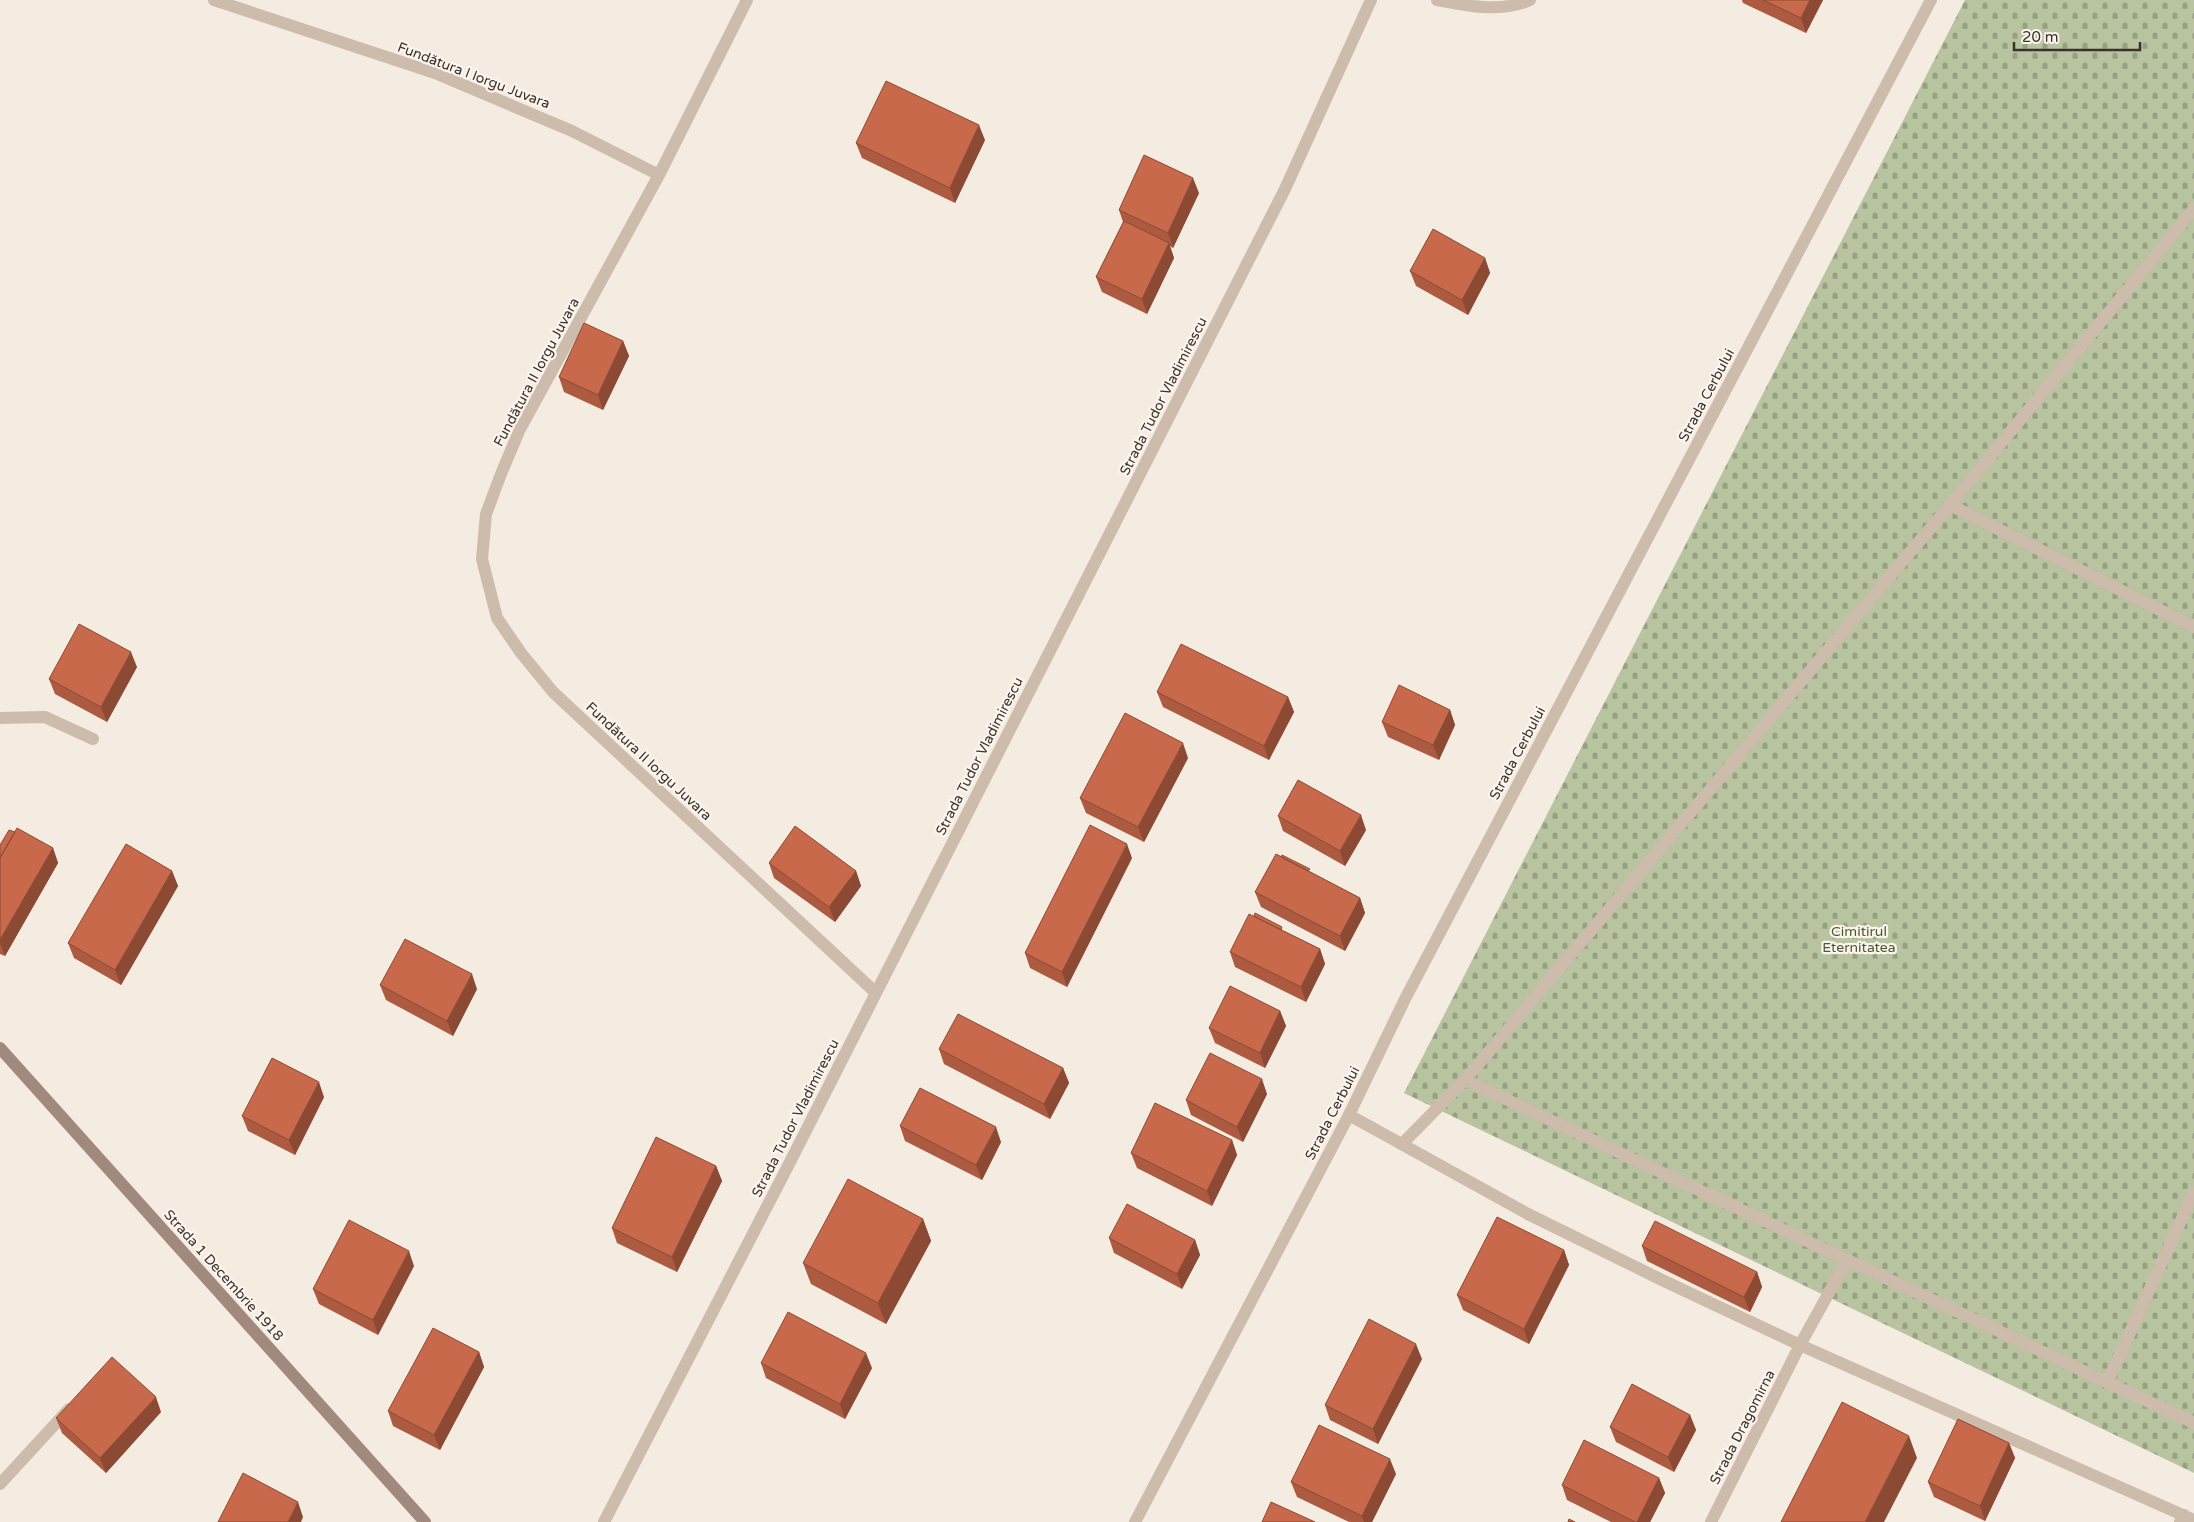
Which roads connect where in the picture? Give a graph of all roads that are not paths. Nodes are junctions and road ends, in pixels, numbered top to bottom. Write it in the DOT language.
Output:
graph roads {
  1 [pos="214,0"];
  2 [pos="747,0"];
  3 [pos="1371,0"];
  4 [pos="1437,0"];
  5 [pos="1530,0"];
  6 [pos="1931,0"];
  7 [pos="659,175"];
  8 [pos="2194,209"];
  9 [pos="1950,505"];
  10 [pos="2194,627"];
  11 [pos="0,718"];
  12 [pos="93,739"];
  13 [pos="875,992"];
  14 [pos="0,1048"];
  15 [pos="1465,1080"];
  16 [pos="1349,1115"];
  17 [pos="1402,1144"];
  18 [pos="2194,1192"];
  19 [pos="1847,1260"];
  20 [pos="1800,1345"];
  21 [pos="2107,1383"];
  22 [pos="78,1399"];
  23 [pos="2194,1423"];
  24 [pos="0,1484"];
  25 [pos="2186,1519"];
  26 [pos="425,1522"];
  27 [pos="604,1522"];
  28 [pos="1135,1522"];
  29 [pos="1711,1522"];
  1 -- 7 [label="street, Fundătura I Iorgu Juvara"];
  2 -- 7 [label="street, Fundătura II Iorgu Juvara"];
  3 -- 13 [label="street, Strada Tudor Vladimirescu"];
  4 -- 5 [label="street"];
  6 -- 16 [label="street, Strada Cerbului"];
  7 -- 13 [label="street, Fundătura II Iorgu Juvara"];
  8 -- 9 [label="street"];
  9 -- 10 [label="street"];
  9 -- 15 [label="street"];
  11 -- 12 [label="street"];
  13 -- 27 [label="street, Strada Tudor Vladimirescu"];
  14 -- 26 [label="main road, Strada 1 Decembrie 1918"];
  15 -- 17 [label="street"];
  15 -- 19 [label="street"];
  16 -- 17 [label="street"];
  16 -- 28 [label="street, Strada Cerbului"];
  17 -- 20 [label="street"];
  18 -- 21 [label="street"];
  19 -- 20 [label="street, Strada Dragomirna"];
  19 -- 21 [label="street"];
  20 -- 25 [label="street"];
  20 -- 29 [label="street, Strada Dragomirna"];
  21 -- 23 [label="street"];
  22 -- 24 [label="street"];
}
